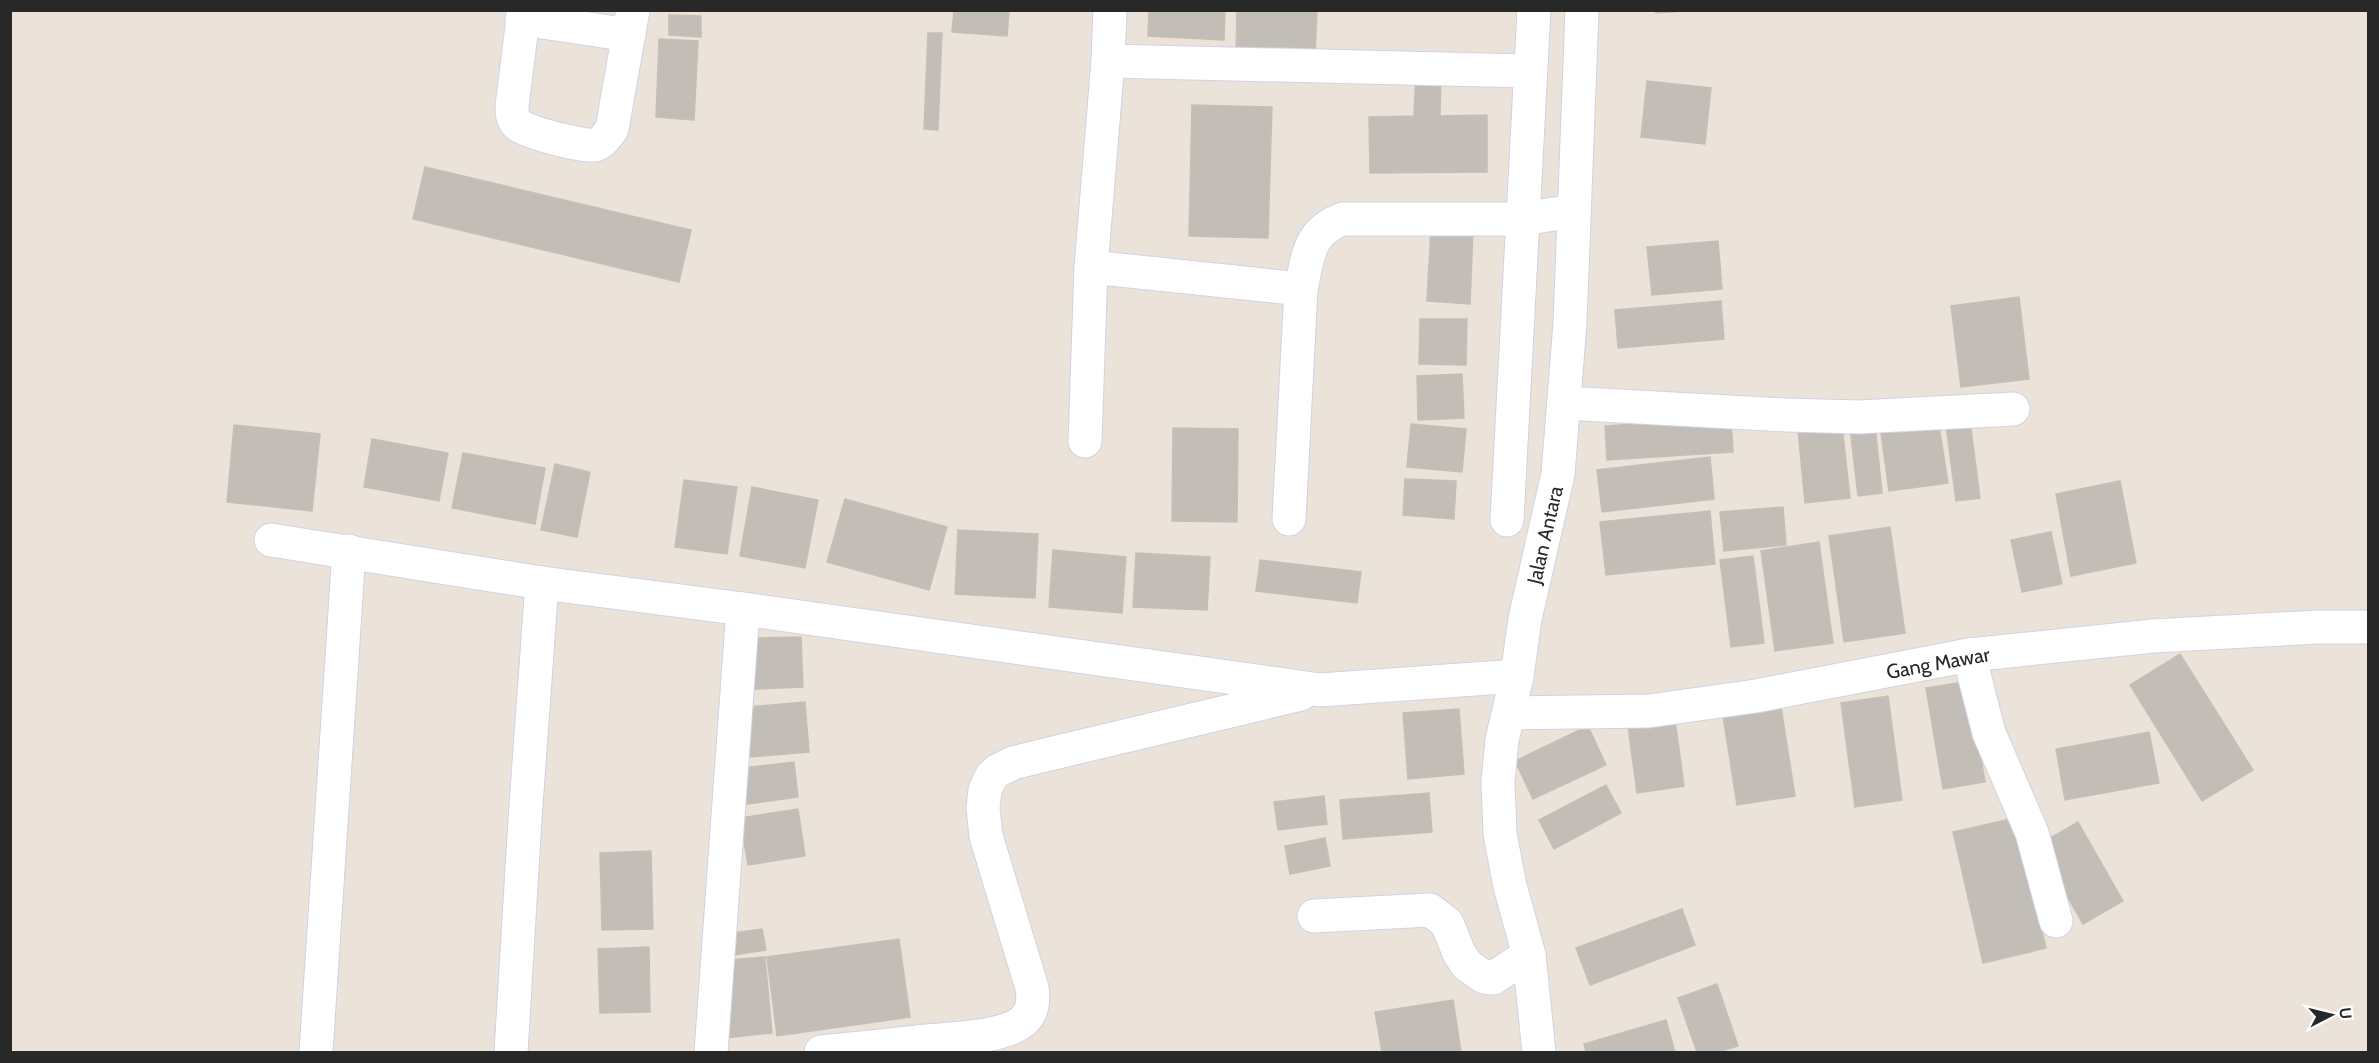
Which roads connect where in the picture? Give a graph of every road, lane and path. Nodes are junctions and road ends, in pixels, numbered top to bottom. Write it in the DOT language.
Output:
graph roads {
  1 [pos="1110,10"];
  2 [pos="1534,10"];
  3 [pos="1582,10"];
  4 [pos="523,15"];
  5 [pos="631,23"];
  6 [pos="1108,61"];
  7 [pos="1530,71"];
  8 [pos="1574,211"];
  9 [pos="1522,219"];
  10 [pos="1091,267"];
  11 [pos="1301,289"];
  12 [pos="1564,404"];
  13 [pos="2013,409"];
  14 [pos="1085,441"];
  15 [pos="1289,519"];
  16 [pos="1507,520"];
  17 [pos="271,540"];
  18 [pos="349,551"];
  19 [pos="542,583"];
  20 [pos="743,609"];
  21 [pos="2367,629"];
  22 [pos="1969,655"];
  23 [pos="1516,675"];
  24 [pos="1320,690"];
  25 [pos="1509,713"];
  26 [pos="1314,916"];
  27 [pos="2056,921"];
  28 [pos="1529,955"];
  29 [pos="316,1053"];
  30 [pos="511,1053"];
  31 [pos="711,1053"];
  32 [pos="821,1053"];
  33 [pos="1539,1053"];
  1 -- 6 [label="street"];
  2 -- 7 [label="street"];
  3 -- 8 [label="street, Jalan Antara"];
  4 -- 5 [label="street"];
  4 -- 5 [label="street"];
  6 -- 7 [label="street"];
  6 -- 10 [label="street"];
  7 -- 9 [label="street"];
  8 -- 9 [label="street"];
  8 -- 12 [label="street, Jalan Antara"];
  9 -- 11 [label="street"];
  9 -- 16 [label="street"];
  10 -- 11 [label="street"];
  10 -- 14 [label="street"];
  11 -- 15 [label="street"];
  12 -- 13 [label="street"];
  12 -- 23 [label="street, Jalan Antara"];
  17 -- 18 [label="street"];
  18 -- 19 [label="street"];
  18 -- 29 [label="street"];
  19 -- 20 [label="street"];
  19 -- 30 [label="street"];
  20 -- 24 [label="street"];
  20 -- 31 [label="street"];
  21 -- 22 [label="street, Gang Mawar"];
  22 -- 25 [label="street, Gang Mawar"];
  22 -- 27 [label="street"];
  23 -- 24 [label="street"];
  23 -- 25 [label="street, Jalan Antara"];
  24 -- 32 [label="street"];
  25 -- 28 [label="street, Jalan Antara"];
  26 -- 28 [label="street"];
  28 -- 33 [label="street, Jalan Antara"];
}
